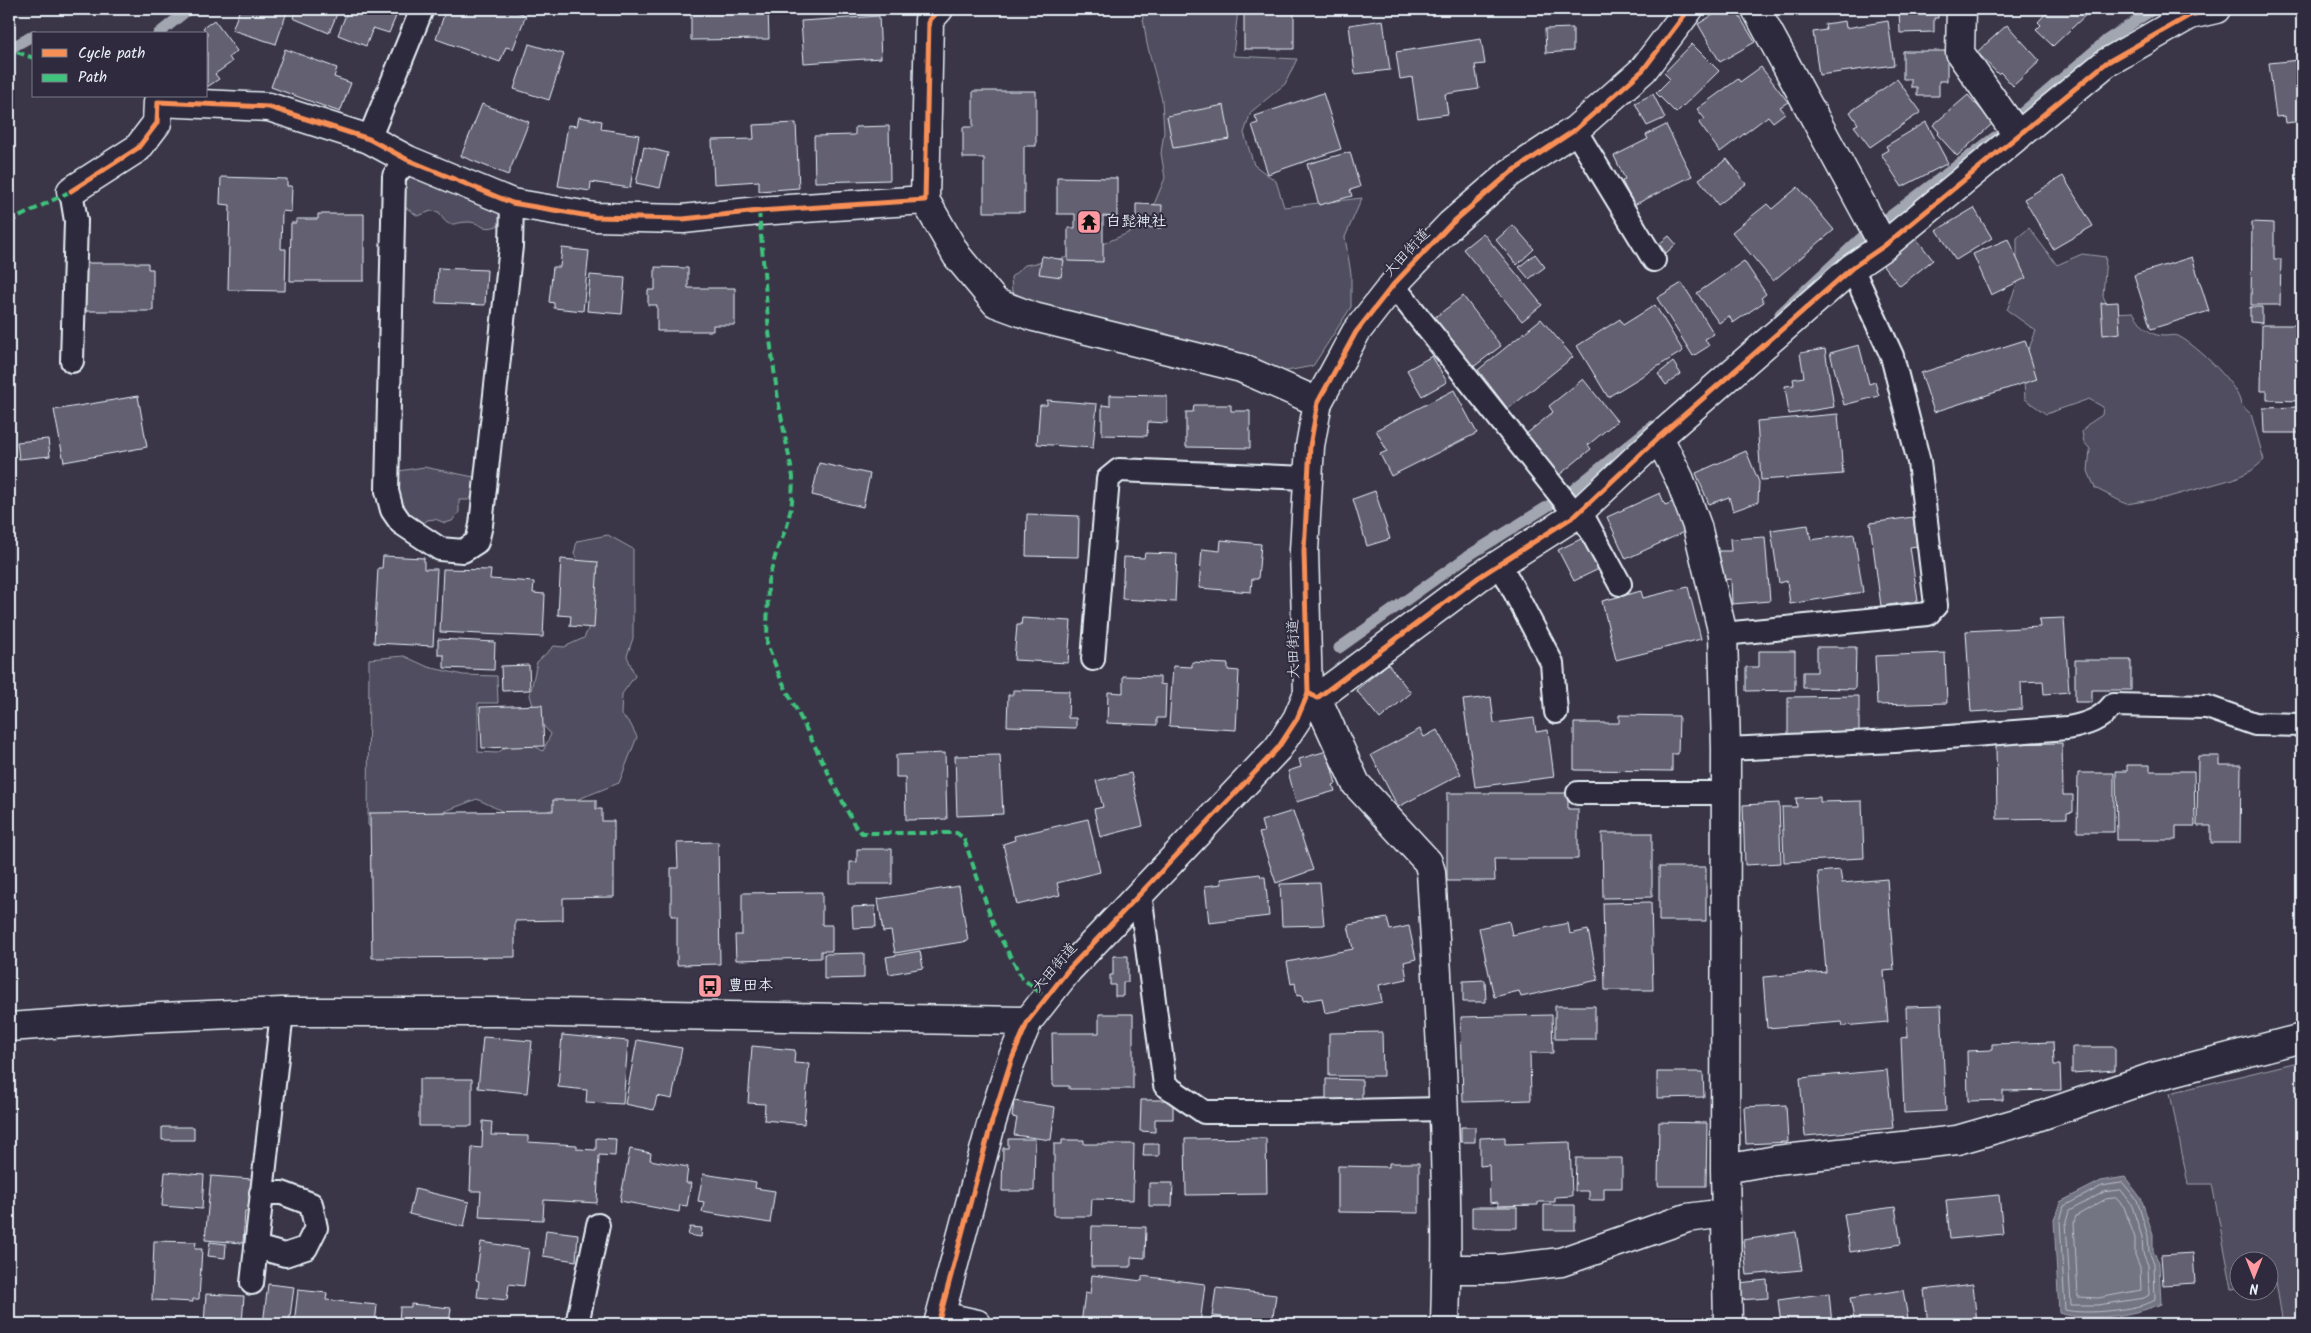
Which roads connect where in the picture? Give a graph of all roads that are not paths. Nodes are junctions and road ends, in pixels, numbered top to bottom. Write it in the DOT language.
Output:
graph roads {
  1 [pos="422,9"];
  2 [pos="939,9"];
  3 [pos="1689,9"];
  4 [pos="1756,9"];
  5 [pos="1960,9"];
  6 [pos="2216,9"];
  7 [pos="2011,126"];
  8 [pos="1575,130"];
  9 [pos="369,139"];
  10 [pos="408,160"];
  11 [pos="71,191"];
  12 [pos="925,200"];
  13 [pos="512,203"];
  14 [pos="1884,246"];
  15 [pos="1654,260"];
  16 [pos="1852,268"];
  17 [pos="1393,285"];
  18 [pos="72,361"];
  19 [pos="1318,402"];
  20 [pos="1659,437"];
  21 [pos="1308,478"];
  22 [pos="1578,513"];
  23 [pos="1500,564"];
  24 [pos="1620,584"];
  25 [pos="1723,634"];
  26 [pos="1093,659"];
  27 [pos="1312,695"];
  28 [pos="1556,712"];
  29 [pos="2302,725"];
  30 [pos="1726,749"];
  31 [pos="1578,793"];
  32 [pos="1726,793"];
  33 [pos="1140,893"];
  34 [pos="282,1012"];
  35 [pos="1028,1021"];
  36 [pos="9,1027"];
  37 [pos="2302,1038"];
  38 [pos="1443,1109"];
  39 [pos="1725,1169"];
  40 [pos="262,1193"];
  41 [pos="1725,1213"];
  42 [pos="598,1225"];
  43 [pos="256,1247"];
  44 [pos="1447,1268"];
  45 [pos="252,1282"];
  46 [pos="940,1320"];
  47 [pos="576,1324"];
  48 [pos="977,1324"];
  49 [pos="1445,1324"];
  50 [pos="1728,1324"];
  1 -- 9 [label="lane"];
  2 -- 12 [label="street"];
  3 -- 8 [label="street, 大田街道"];
  4 -- 14 [label="street"];
  5 -- 7 [label="street"];
  6 -- 7 [label="street"];
  7 -- 14 [label="street"];
  8 -- 15 [label="lane"];
  8 -- 17 [label="street, 大田街道"];
  9 -- 10 [label="street"];
  9 -- 11 [label="street"];
  10 -- 13 [label="street"];
  10 -- 13 [label="lane"];
  11 -- 18 [label="lane"];
  12 -- 13 [label="street"];
  12 -- 19 [label="street"];
  14 -- 16 [label="street"];
  16 -- 20 [label="street"];
  16 -- 25 [label="lane"];
  17 -- 19 [label="street, 大田街道"];
  17 -- 22 [label="lane"];
  19 -- 21 [label="street, 大田街道"];
  20 -- 22 [label="street"];
  20 -- 25 [label="street"];
  21 -- 26 [label="lane"];
  21 -- 27 [label="street, 大田街道"];
  22 -- 23 [label="street"];
  22 -- 24 [label="lane"];
  23 -- 27 [label="street"];
  23 -- 28 [label="lane"];
  25 -- 30 [label="street"];
  27 -- 33 [label="street, 大田街道"];
  27 -- 38 [label="street"];
  29 -- 30 [label="lane"];
  30 -- 32 [label="street"];
  31 -- 32 [label="lane"];
  32 -- 39 [label="street"];
  33 -- 35 [label="street, 大田街道"];
  33 -- 38 [label="lane"];
  34 -- 35 [label="street"];
  34 -- 36 [label="street"];
  34 -- 40 [label="lane"];
  35 -- 46 [label="street, 大田街道"];
  37 -- 39 [label="street"];
  38 -- 44 [label="street"];
  39 -- 41 [label="street"];
  40 -- 43 [label="lane"];
  40 -- 43 [label="lane"];
  41 -- 44 [label="street"];
  41 -- 50 [label="street"];
  42 -- 47 [label="lane"];
  43 -- 45 [label="lane"];
  44 -- 49 [label="street"];
  46 -- 48 [label="street"];
}
